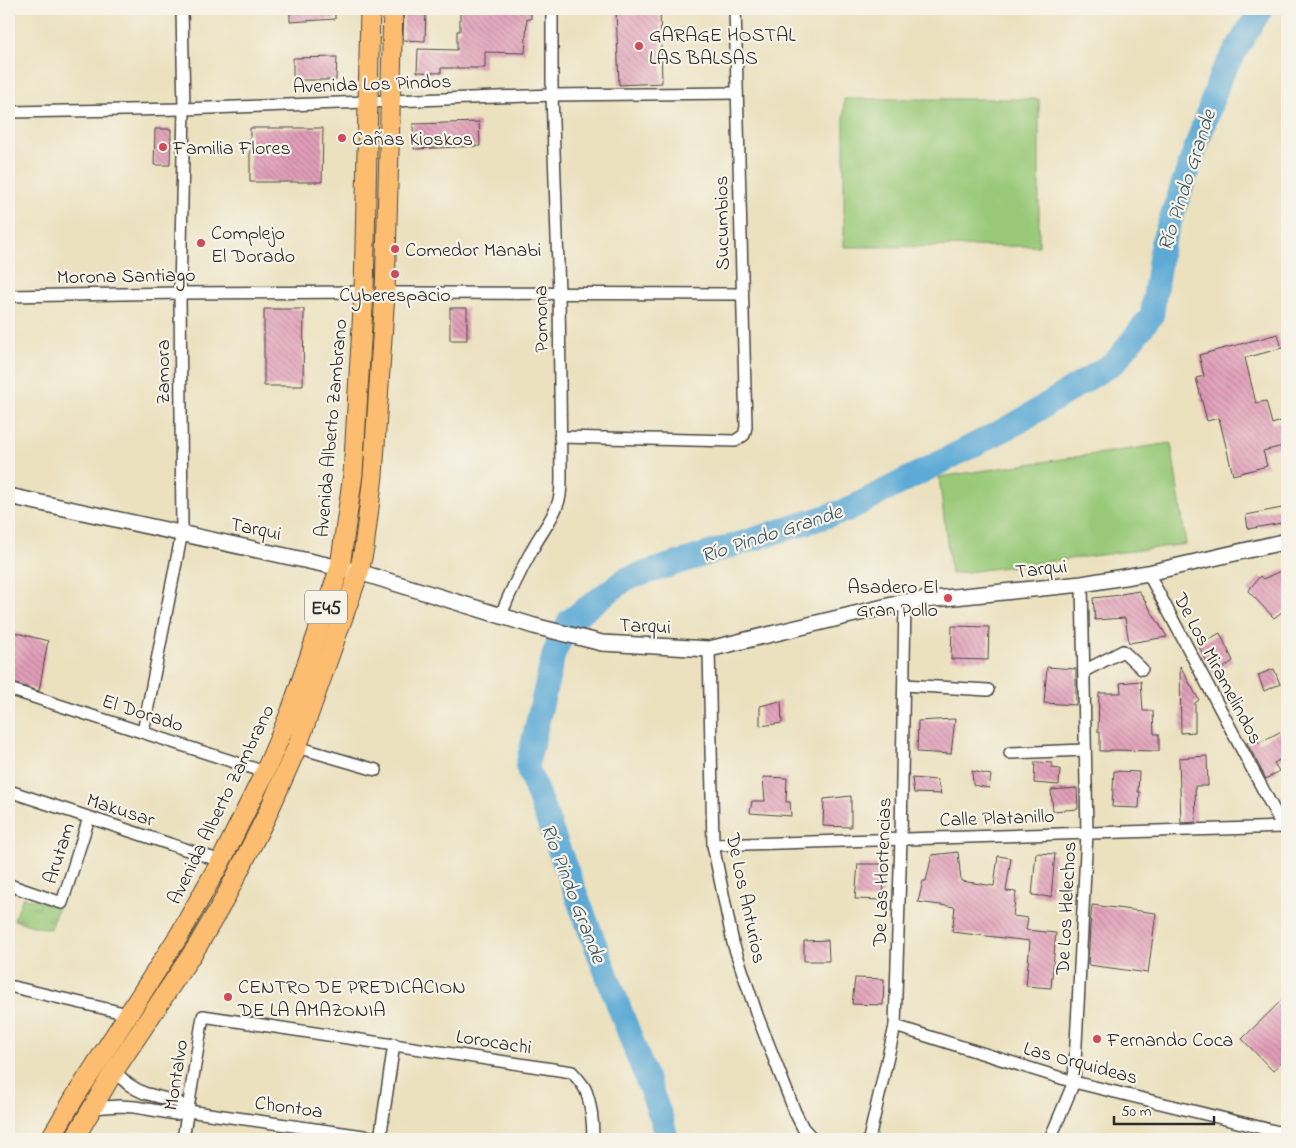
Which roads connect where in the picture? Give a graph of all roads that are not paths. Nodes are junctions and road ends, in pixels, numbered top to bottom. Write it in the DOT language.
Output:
graph roads {
  1 [pos="182,9"];
  2 [pos="370,9"];
  3 [pos="394,9"];
  4 [pos="552,9"];
  5 [pos="735,9"];
  6 [pos="737,93"];
  7 [pos="552,94"];
  8 [pos="367,102"];
  9 [pos="391,102"];
  10 [pos="184,109"];
  11 [pos="9,112"];
  12 [pos="364,292"];
  13 [pos="180,293"];
  14 [pos="385,293"];
  15 [pos="558,294"];
  16 [pos="742,294"];
  17 [pos="9,296"];
  18 [pos="560,437"];
  19 [pos="9,496"];
  20 [pos="182,532"];
  21 [pos="1287,542"];
  22 [pos="340,567"];
  23 [pos="360,572"];
  24 [pos="1148,573"];
  25 [pos="1082,584"];
  26 [pos="905,602"];
  27 [pos="501,615"];
  28 [pos="709,649"];
  29 [pos="1142,669"];
  30 [pos="1084,671"];
  31 [pos="904,685"];
  32 [pos="9,689"];
  33 [pos="988,690"];
  34 [pos="143,732"];
  35 [pos="297,747"];
  36 [pos="1085,750"];
  37 [pos="1010,753"];
  38 [pos="376,770"];
  39 [pos="265,772"];
  40 [pos="9,791"];
  41 [pos="89,818"];
  42 [pos="1285,830"];
  43 [pos="1087,833"];
  44 [pos="901,839"];
  45 [pos="713,845"];
  46 [pos="221,861"];
  47 [pos="9,885"];
  48 [pos="9,986"];
  49 [pos="128,1014"];
  50 [pos="203,1016"];
  51 [pos="895,1026"];
  52 [pos="394,1044"];
  53 [pos="114,1071"];
  54 [pos="1074,1082"];
  55 [pos="92,1108"];
  56 [pos="188,1111"];
  57 [pos="1287,1134"];
  58 [pos="50,1139"];
  59 [pos="74,1139"];
  60 [pos="183,1139"];
  61 [pos="382,1139"];
  62 [pos="593,1139"];
  63 [pos="813,1139"];
  64 [pos="869,1139"];
  65 [pos="1050,1139"];
  1 -- 10 [label="street, Zamora"];
  2 -- 8 [label="highway, Avenida Alberto Zambrano / E45"];
  3 -- 9 [label="highway, Avenida Alberto Zambrano / E45"];
  4 -- 7 [label="street, Pomona"];
  5 -- 6 [label="street, Sucumbios"];
  6 -- 7 [label="street, Avenida Los Pindos"];
  6 -- 16 [label="street, Sucumbios"];
  7 -- 9 [label="street, Avenida Los Pindos"];
  7 -- 15 [label="street, Pomona"];
  8 -- 9 [label="street, Avenida Los Pindos"];
  8 -- 10 [label="street, Avenida Los Pindos"];
  8 -- 12 [label="highway, Avenida Alberto Zambrano / E45"];
  9 -- 14 [label="highway, Avenida Alberto Zambrano / E45"];
  10 -- 11 [label="street, Avenida Los Pindos"];
  10 -- 13 [label="street, Zamora"];
  12 -- 13 [label="street, Morona Santiago"];
  12 -- 22 [label="highway, Avenida Alberto Zambrano / E45"];
  13 -- 17 [label="street, Morona Santiago"];
  13 -- 20 [label="street, Zamora"];
  14 -- 15 [label="street"];
  14 -- 23 [label="highway, Avenida Alberto Zambrano / E45"];
  15 -- 16 [label="street"];
  15 -- 18 [label="street, Pomona"];
  16 -- 18 [label="street, Sucumbios"];
  18 -- 27 [label="street, Pomona"];
  19 -- 20 [label="street, Tarqui"];
  20 -- 22 [label="street, Tarqui"];
  20 -- 34 [label="street, Zamora"];
  21 -- 24 [label="street, Tarqui"];
  22 -- 23 [label="street, Tarqui"];
  22 -- 39 [label="highway, Avenida Alberto Zambrano / E45"];
  23 -- 27 [label="street, Tarqui"];
  23 -- 35 [label="highway, Avenida Alberto Zambrano / E45"];
  24 -- 25 [label="street, Tarqui"];
  24 -- 42 [label="street, De Los Miramelindos"];
  25 -- 26 [label="street, Tarqui"];
  25 -- 30 [label="street, De Los Helechos"];
  26 -- 28 [label="street, Tarqui"];
  26 -- 31 [label="street, De Las Hortencias"];
  27 -- 28 [label="street, Tarqui"];
  28 -- 45 [label="street, De Los Anturios"];
  29 -- 30 [label="street"];
  30 -- 36 [label="street, De Los Helechos"];
  31 -- 33 [label="street"];
  31 -- 44 [label="street, De Las Hortencias"];
  32 -- 34 [label="street, El Dorado"];
  34 -- 39 [label="street, El Dorado"];
  35 -- 38 [label="street"];
  35 -- 53 [label="highway, Avenida Alberto Zambrano / E45"];
  36 -- 37 [label="street"];
  36 -- 43 [label="street, De Los Helechos"];
  39 -- 46 [label="highway, Avenida Alberto Zambrano / E45"];
  40 -- 41 [label="street, Makusar"];
  41 -- 46 [label="street, Makusar"];
  41 -- 47 [label="street, Arutam"];
  42 -- 43 [label="street, Calle Platanillo"];
  43 -- 44 [label="street, Calle Platanillo"];
  43 -- 54 [label="street, De Los Helechos"];
  44 -- 45 [label="street, Calle Platanillo"];
  44 -- 51 [label="street, De Las Hortencias"];
  45 -- 63 [label="street, De Los Anturios"];
  46 -- 49 [label="highway, Avenida Alberto Zambrano / E45"];
  48 -- 49 [label="street"];
  49 -- 58 [label="highway, Avenida Alberto Zambrano / E45"];
  50 -- 52 [label="street, Lorocachi"];
  50 -- 56 [label="street, Montalvo"];
  51 -- 54 [label="street, Las Orquideas"];
  51 -- 64 [label="street, De Las Hortencias"];
  52 -- 61 [label="street"];
  52 -- 62 [label="street, Lorocachi"];
  53 -- 55 [label="highway, Avenida Alberto Zambrano / E45"];
  53 -- 56 [label="street, Chontoa"];
  54 -- 57 [label="street, Las Orquideas"];
  54 -- 65 [label="street, De Los Helechos"];
  55 -- 56 [label="street, Chontoa"];
  55 -- 59 [label="highway, Avenida Alberto Zambrano / E45"];
  56 -- 60 [label="street, Montalvo"];
  56 -- 61 [label="street, Chontoa"];
}
